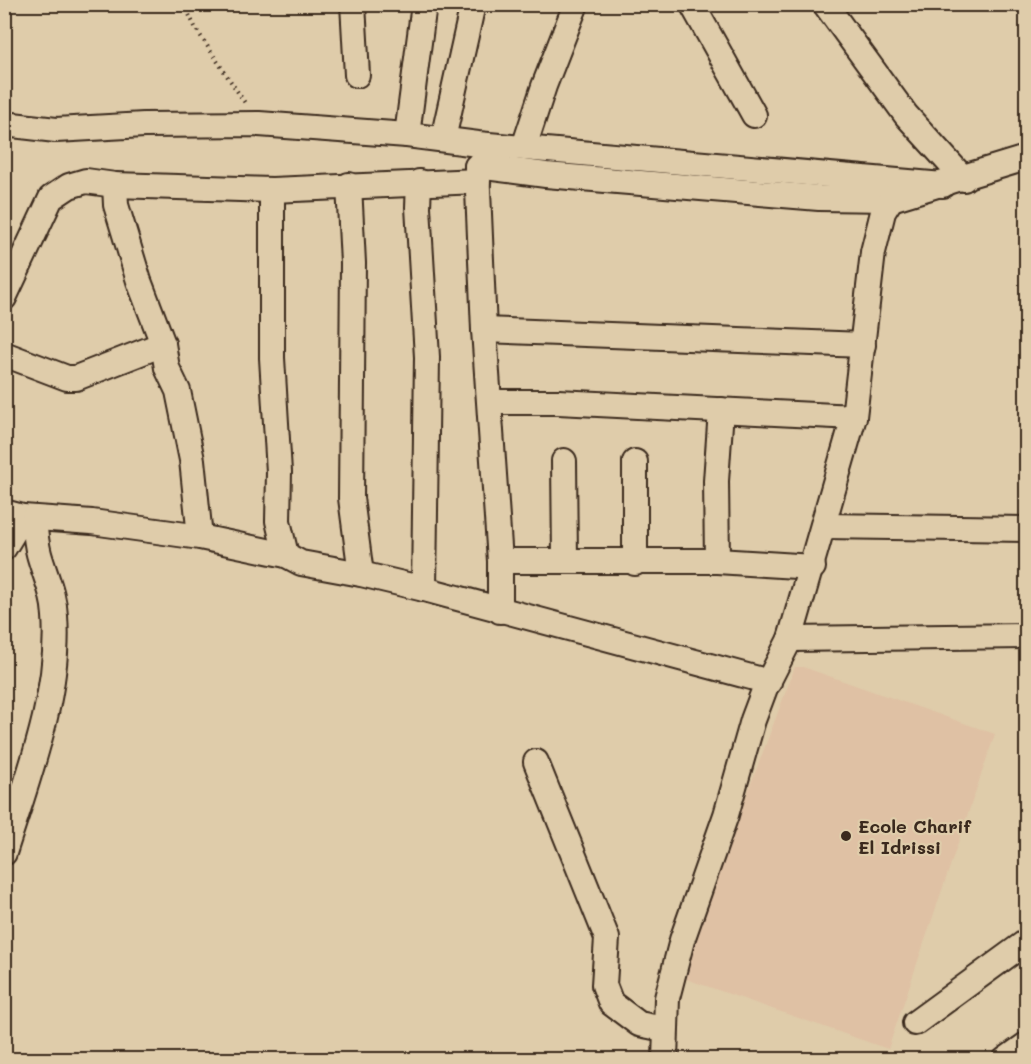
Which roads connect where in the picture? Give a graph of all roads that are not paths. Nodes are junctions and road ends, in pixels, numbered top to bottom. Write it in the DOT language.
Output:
graph roads {
  1 [pos="353,4"];
  2 [pos="424,4"];
  3 [pos="473,4"];
  4 [pos="576,4"];
  5 [pos="692,4"];
  6 [pos="825,4"];
  7 [pos="357,75"];
  8 [pos="754,115"];
  9 [pos="4,124"];
  10 [pos="407,135"];
  11 [pos="443,139"];
  12 [pos="524,147"];
  13 [pos="1026,158"];
  14 [pos="478,164"];
  15 [pos="419,182"];
  16 [pos="953,182"];
  17 [pos="116,185"];
  18 [pos="349,185"];
  19 [pos="272,190"];
  20 [pos="891,199"];
  21 [pos="4,298"];
  22 [pos="484,330"];
  23 [pos="163,344"];
  24 [pos="863,345"];
  25 [pos="4,354"];
  26 [pos="490,402"];
  27 [pos="721,410"];
  28 [pos="854,417"];
  29 [pos="564,461"];
  30 [pos="635,462"];
  31 [pos="20,516"];
  32 [pos="825,526"];
  33 [pos="1026,530"];
  34 [pos="200,537"];
  35 [pos="4,548"];
  36 [pos="286,555"];
  37 [pos="565,560"];
  38 [pos="500,561"];
  39 [pos="717,561"];
  40 [pos="635,563"];
  41 [pos="813,567"];
  42 [pos="361,574"];
  43 [pos="424,589"];
  44 [pos="500,610"];
  45 [pos="1026,636"];
  46 [pos="790,639"];
  47 [pos="769,682"];
  48 [pos="536,762"];
  49 [pos="4,853"];
  50 [pos="1026,942"];
  51 [pos="915,1023"];
  52 [pos="664,1029"];
  53 [pos="1026,1045"];
  54 [pos="665,1059"];
  55 [pos="1005,1059"];
  1 -- 7 [label="street"];
  2 -- 10 [label="street"];
  3 -- 11 [label="street"];
  4 -- 12 [label="street"];
  5 -- 8 [label="street"];
  6 -- 16 [label="street"];
  9 -- 10 [label="street"];
  10 -- 11 [label="street"];
  11 -- 14 [label="street"];
  12 -- 14 [label="street"];
  12 -- 16 [label="street"];
  13 -- 16 [label="street"];
  14 -- 15 [label="street"];
  14 -- 20 [label="street"];
  14 -- 22 [label="street"];
  15 -- 18 [label="street"];
  15 -- 43 [label="street"];
  16 -- 20 [label="street"];
  17 -- 19 [label="street"];
  17 -- 21 [label="street"];
  17 -- 23 [label="street"];
  18 -- 19 [label="street"];
  18 -- 42 [label="street"];
  19 -- 36 [label="street"];
  20 -- 24 [label="street"];
  22 -- 24 [label="street"];
  22 -- 26 [label="street"];
  23 -- 25 [label="street"];
  23 -- 34 [label="street"];
  24 -- 28 [label="street"];
  26 -- 27 [label="street"];
  26 -- 38 [label="street"];
  27 -- 28 [label="street"];
  27 -- 39 [label="street"];
  28 -- 32 [label="street"];
  29 -- 37 [label="street"];
  30 -- 40 [label="street"];
  31 -- 34 [label="street"];
  31 -- 35 [label="street"];
  31 -- 49 [label="street"];
  32 -- 33 [label="street"];
  32 -- 41 [label="street"];
  34 -- 36 [label="street"];
  36 -- 42 [label="street"];
  37 -- 38 [label="street"];
  37 -- 40 [label="street"];
  38 -- 44 [label="street"];
  39 -- 40 [label="street"];
  39 -- 41 [label="street"];
  41 -- 46 [label="street"];
  42 -- 43 [label="street"];
  43 -- 44 [label="street"];
  44 -- 47 [label="street"];
  45 -- 46 [label="street"];
  46 -- 47 [label="street"];
  47 -- 52 [label="street"];
  48 -- 52 [label="street"];
  50 -- 51 [label="street"];
  52 -- 54 [label="street"];
  53 -- 55 [label="street"];
}
